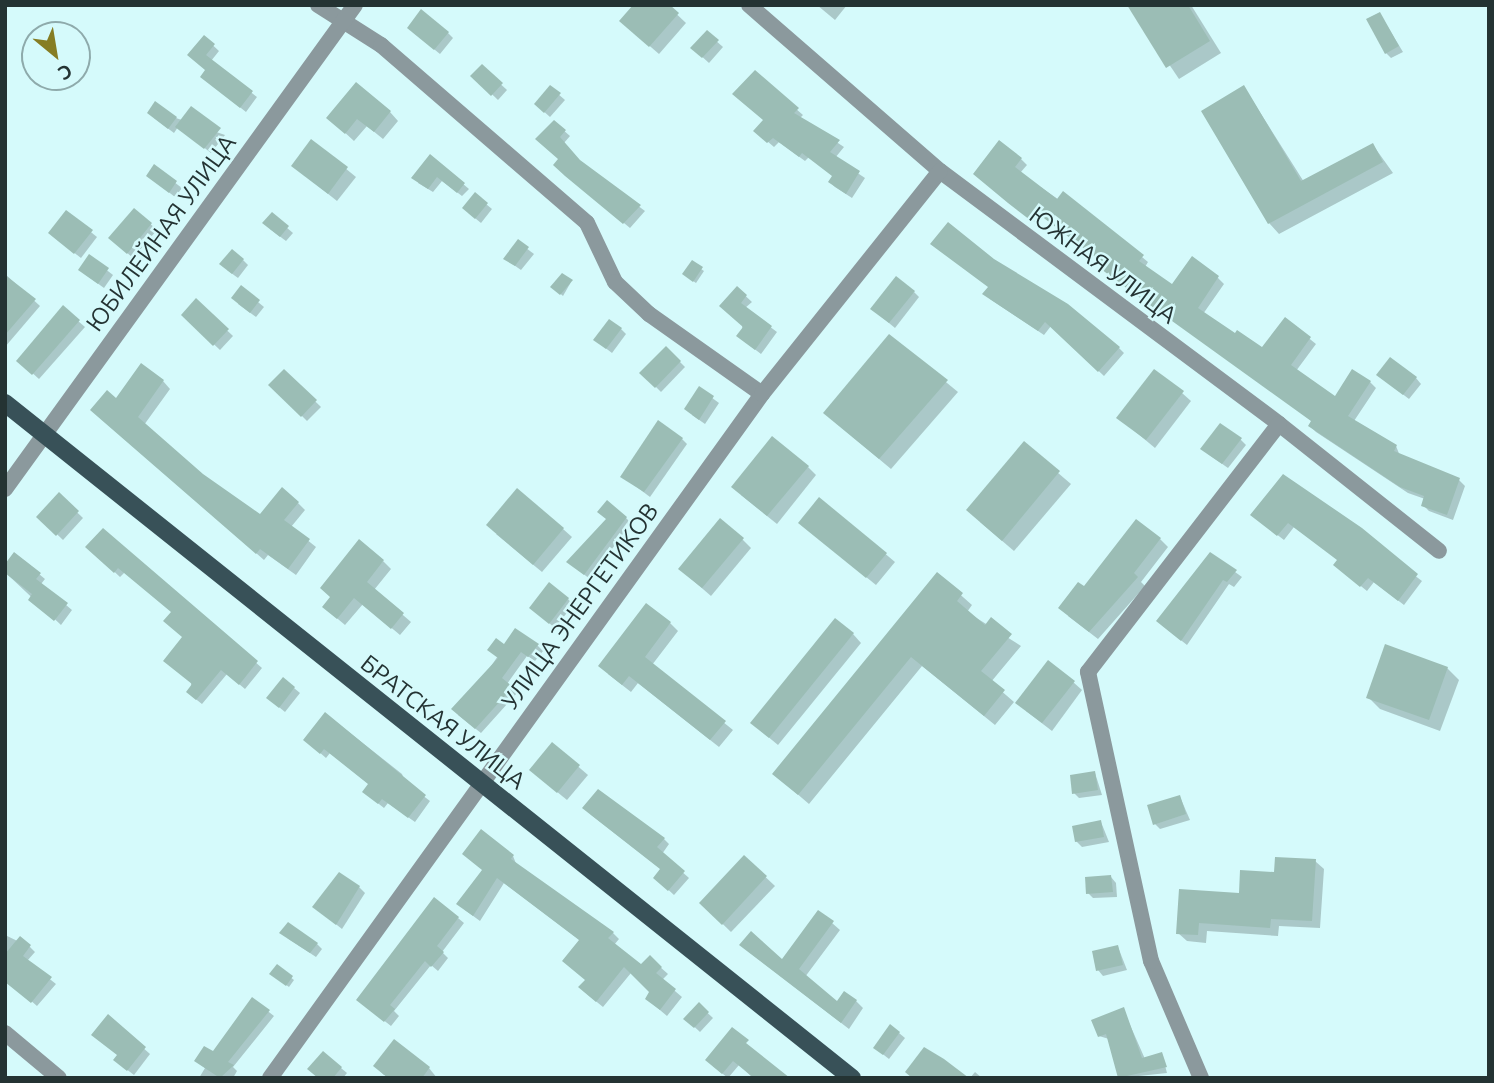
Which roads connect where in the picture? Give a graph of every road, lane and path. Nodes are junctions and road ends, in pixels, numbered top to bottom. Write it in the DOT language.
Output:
graph roads {
  1 [pos="318,5"];
  2 [pos="355,5"];
  3 [pos="749,5"];
  4 [pos="342,21"];
  5 [pos="940,171"];
  6 [pos="762,394"];
  7 [pos="5,403"];
  8 [pos="1279,424"];
  9 [pos="43,434"];
  10 [pos="5,489"];
  11 [pos="1439,551"];
  12 [pos="480,783"];
  13 [pos="5,1033"];
  14 [pos="59,1078"];
  15 [pos="270,1078"];
  16 [pos="852,1078"];
  17 [pos="1201,1078"];
  1 -- 4 [label="street"];
  2 -- 4 [label="street, ЮБИЛЕЙНАЯ УЛИЦА"];
  3 -- 5 [label="street, ЮЖНАЯ УЛИЦА"];
  4 -- 6 [label="street"];
  4 -- 9 [label="street, ЮБИЛЕЙНАЯ УЛИЦА"];
  5 -- 6 [label="street, УЛИЦА ЭНЕРГЕТИКОВ"];
  5 -- 8 [label="street, ЮЖНАЯ УЛИЦА"];
  6 -- 12 [label="street, УЛИЦА ЭНЕРГЕТИКОВ"];
  7 -- 9 [label="main road, БРАТСКАЯ УЛИЦА"];
  8 -- 11 [label="street, ЮЖНАЯ УЛИЦА"];
  8 -- 17 [label="street"];
  9 -- 10 [label="street, ЮБИЛЕЙНАЯ УЛИЦА"];
  9 -- 12 [label="main road, БРАТСКАЯ УЛИЦА"];
  12 -- 15 [label="street, УЛИЦА ЭНЕРГЕТИКОВ"];
  12 -- 16 [label="main road, БРАТСКАЯ УЛИЦА"];
  13 -- 14 [label="street"];
}
